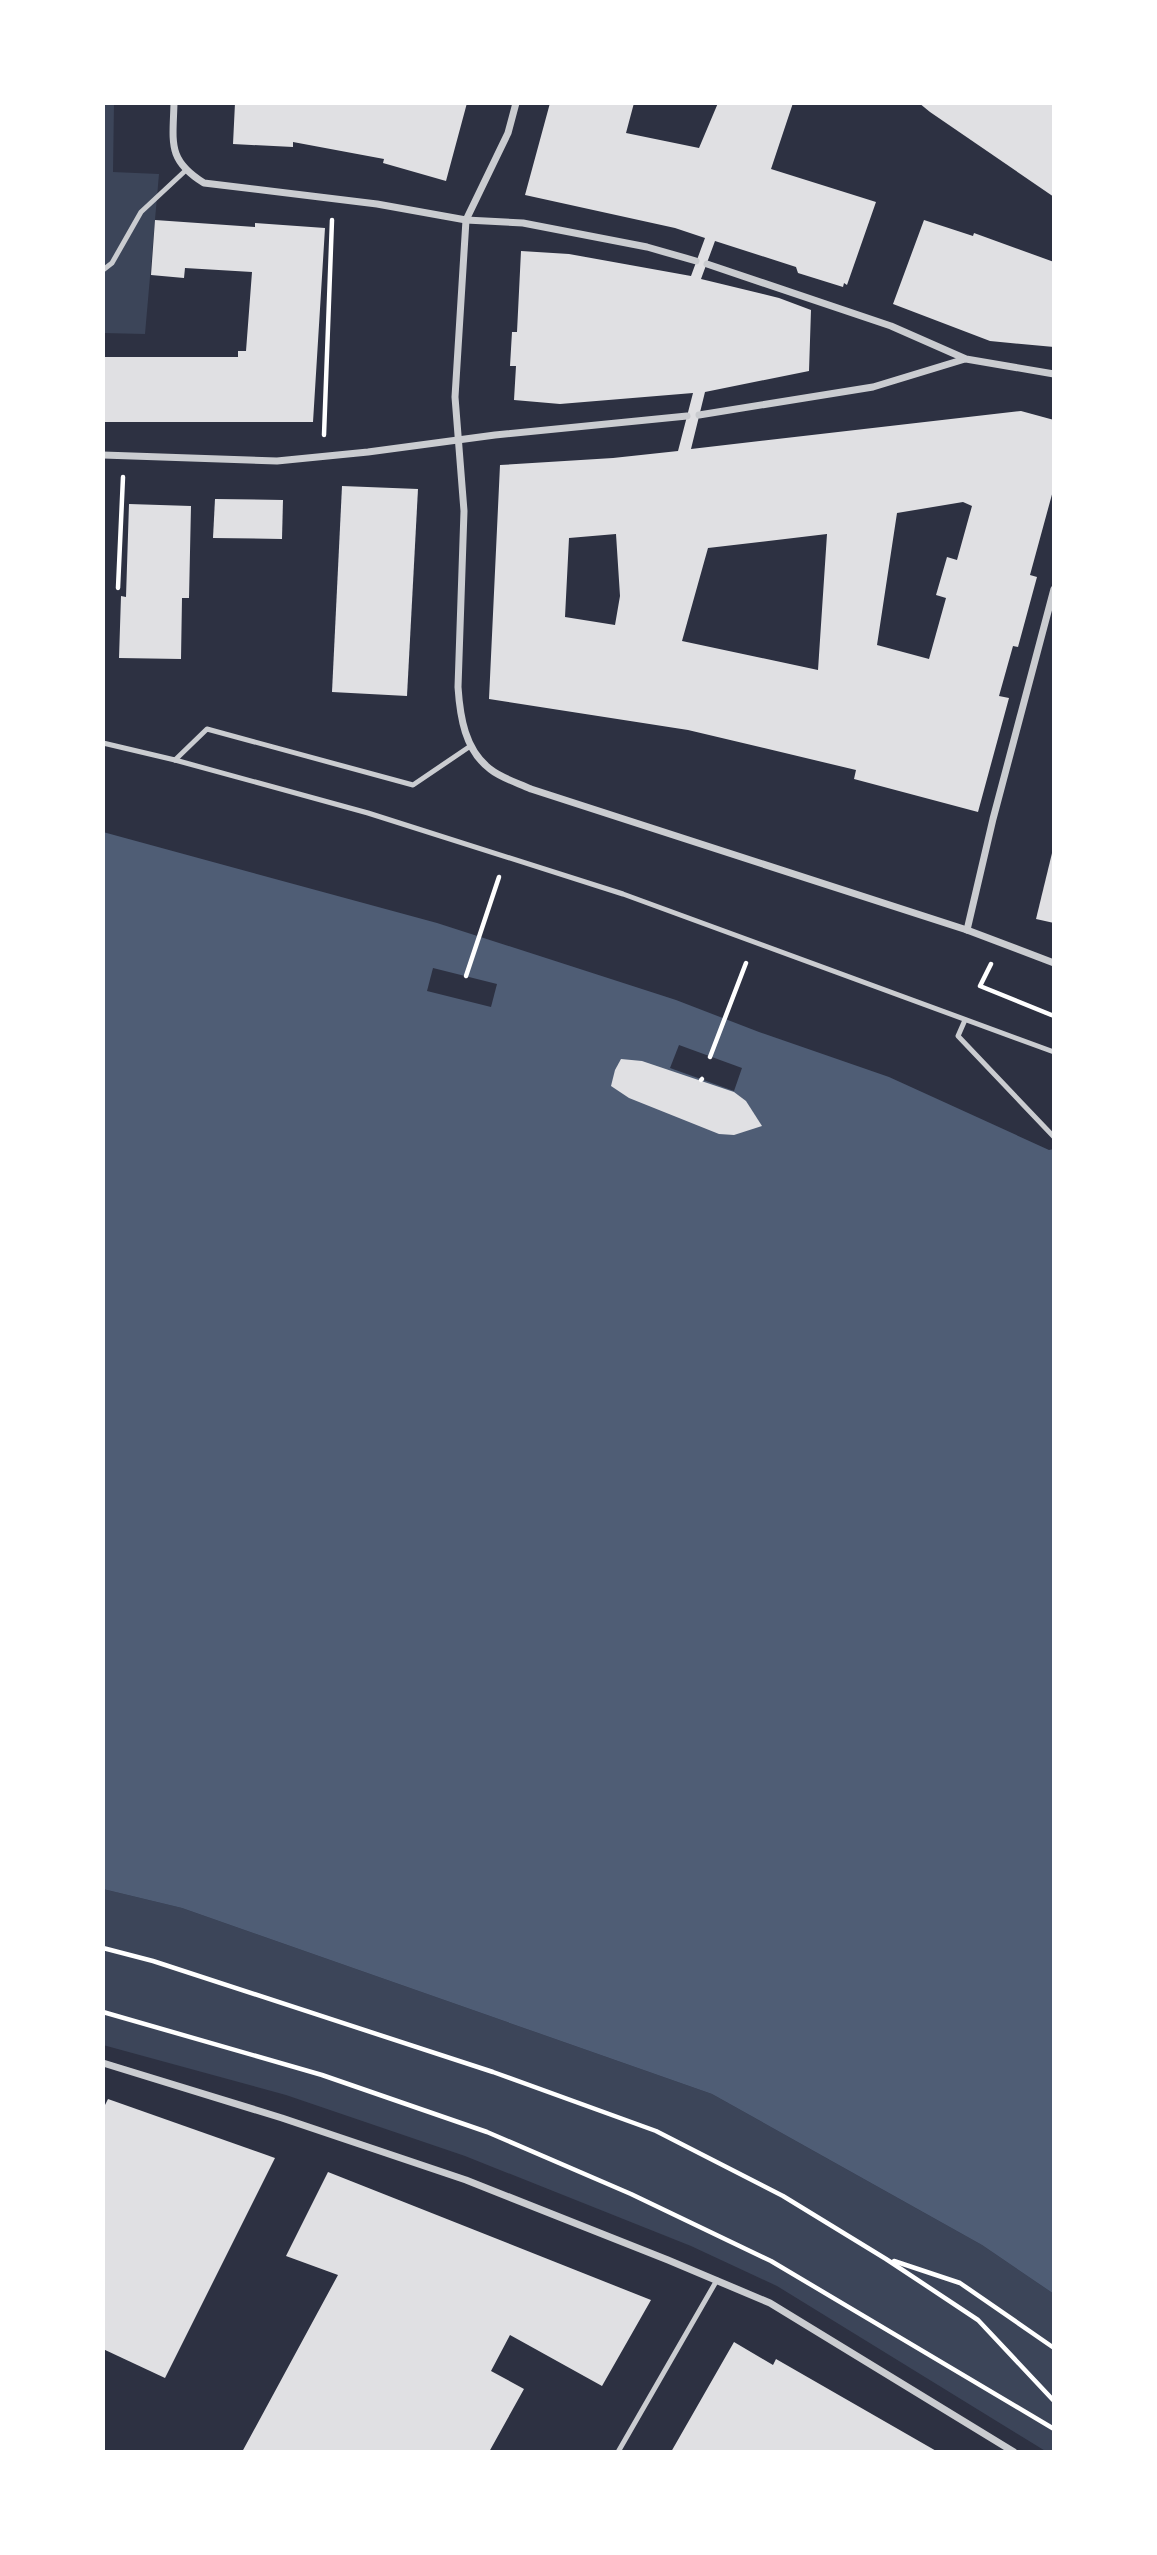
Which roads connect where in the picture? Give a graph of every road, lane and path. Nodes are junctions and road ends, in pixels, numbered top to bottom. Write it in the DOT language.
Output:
graph roads {
  1 [pos="174,103"];
  2 [pos="516,103"];
  3 [pos="186,171"];
  4 [pos="332,198"];
  5 [pos="466,220"];
  6 [pos="696,261"];
  7 [pos="707,264"];
  8 [pos="103,270"];
  9 [pos="966,359"];
  10 [pos="1054,374"];
  11 [pos="699,415"];
  12 [pos="687,416"];
  13 [pos="458,440"];
  14 [pos="103,455"];
  15 [pos="124,456"];
  16 [pos="324,457"];
  17 [pos="118,589"];
  18 [pos="1054,589"];
  19 [pos="103,743"];
  20 [pos="469,747"];
  21 [pos="175,760"];
  22 [pos="495,892"];
  23 [pos="967,930"];
  24 [pos="1003,943"];
  25 [pos="1054,964"];
  26 [pos="744,971"];
  27 [pos="466,976"];
  28 [pos="1054,1016"];
  29 [pos="965,1020"];
  30 [pos="1054,1052"];
  31 [pos="710,1056"];
  32 [pos="1054,1137"];
  33 [pos="103,1948"];
  34 [pos="103,2012"];
  35 [pos="103,2063"];
  36 [pos="886,2259"];
  37 [pos="717,2280"];
  38 [pos="1054,2348"];
  39 [pos="1054,2401"];
  40 [pos="1054,2429"];
  41 [pos="618,2452"];
  42 [pos="1014,2452"];
  1 -- 3 [label="street"];
  2 -- 5 [label="street"];
  3 -- 4 [label="street"];
  3 -- 8 [label="lane"];
  4 -- 5 [label="street"];
  4 -- 16 [label="path"];
  5 -- 6 [label="street"];
  5 -- 13 [label="street"];
  7 -- 9 [label="street"];
  9 -- 10 [label="street"];
  9 -- 11 [label="street"];
  12 -- 13 [label="street"];
  13 -- 16 [label="street"];
  13 -- 20 [label="street"];
  14 -- 15 [label="street"];
  15 -- 16 [label="street"];
  15 -- 17 [label="path"];
  18 -- 23 [label="street"];
  19 -- 21 [label="lane"];
  20 -- 21 [label="lane"];
  20 -- 23 [label="street"];
  21 -- 29 [label="lane"];
  22 -- 27 [label="path"];
  23 -- 24 [label="street"];
  24 -- 25 [label="street"];
  24 -- 28 [label="path"];
  26 -- 31 [label="path"];
  29 -- 30 [label="lane"];
  29 -- 32 [label="lane"];
  33 -- 36 [label="path"];
  34 -- 40 [label="path"];
  35 -- 37 [label="street"];
  36 -- 38 [label="path"];
  36 -- 39 [label="path"];
  37 -- 41 [label="lane"];
  37 -- 42 [label="street"];
}
